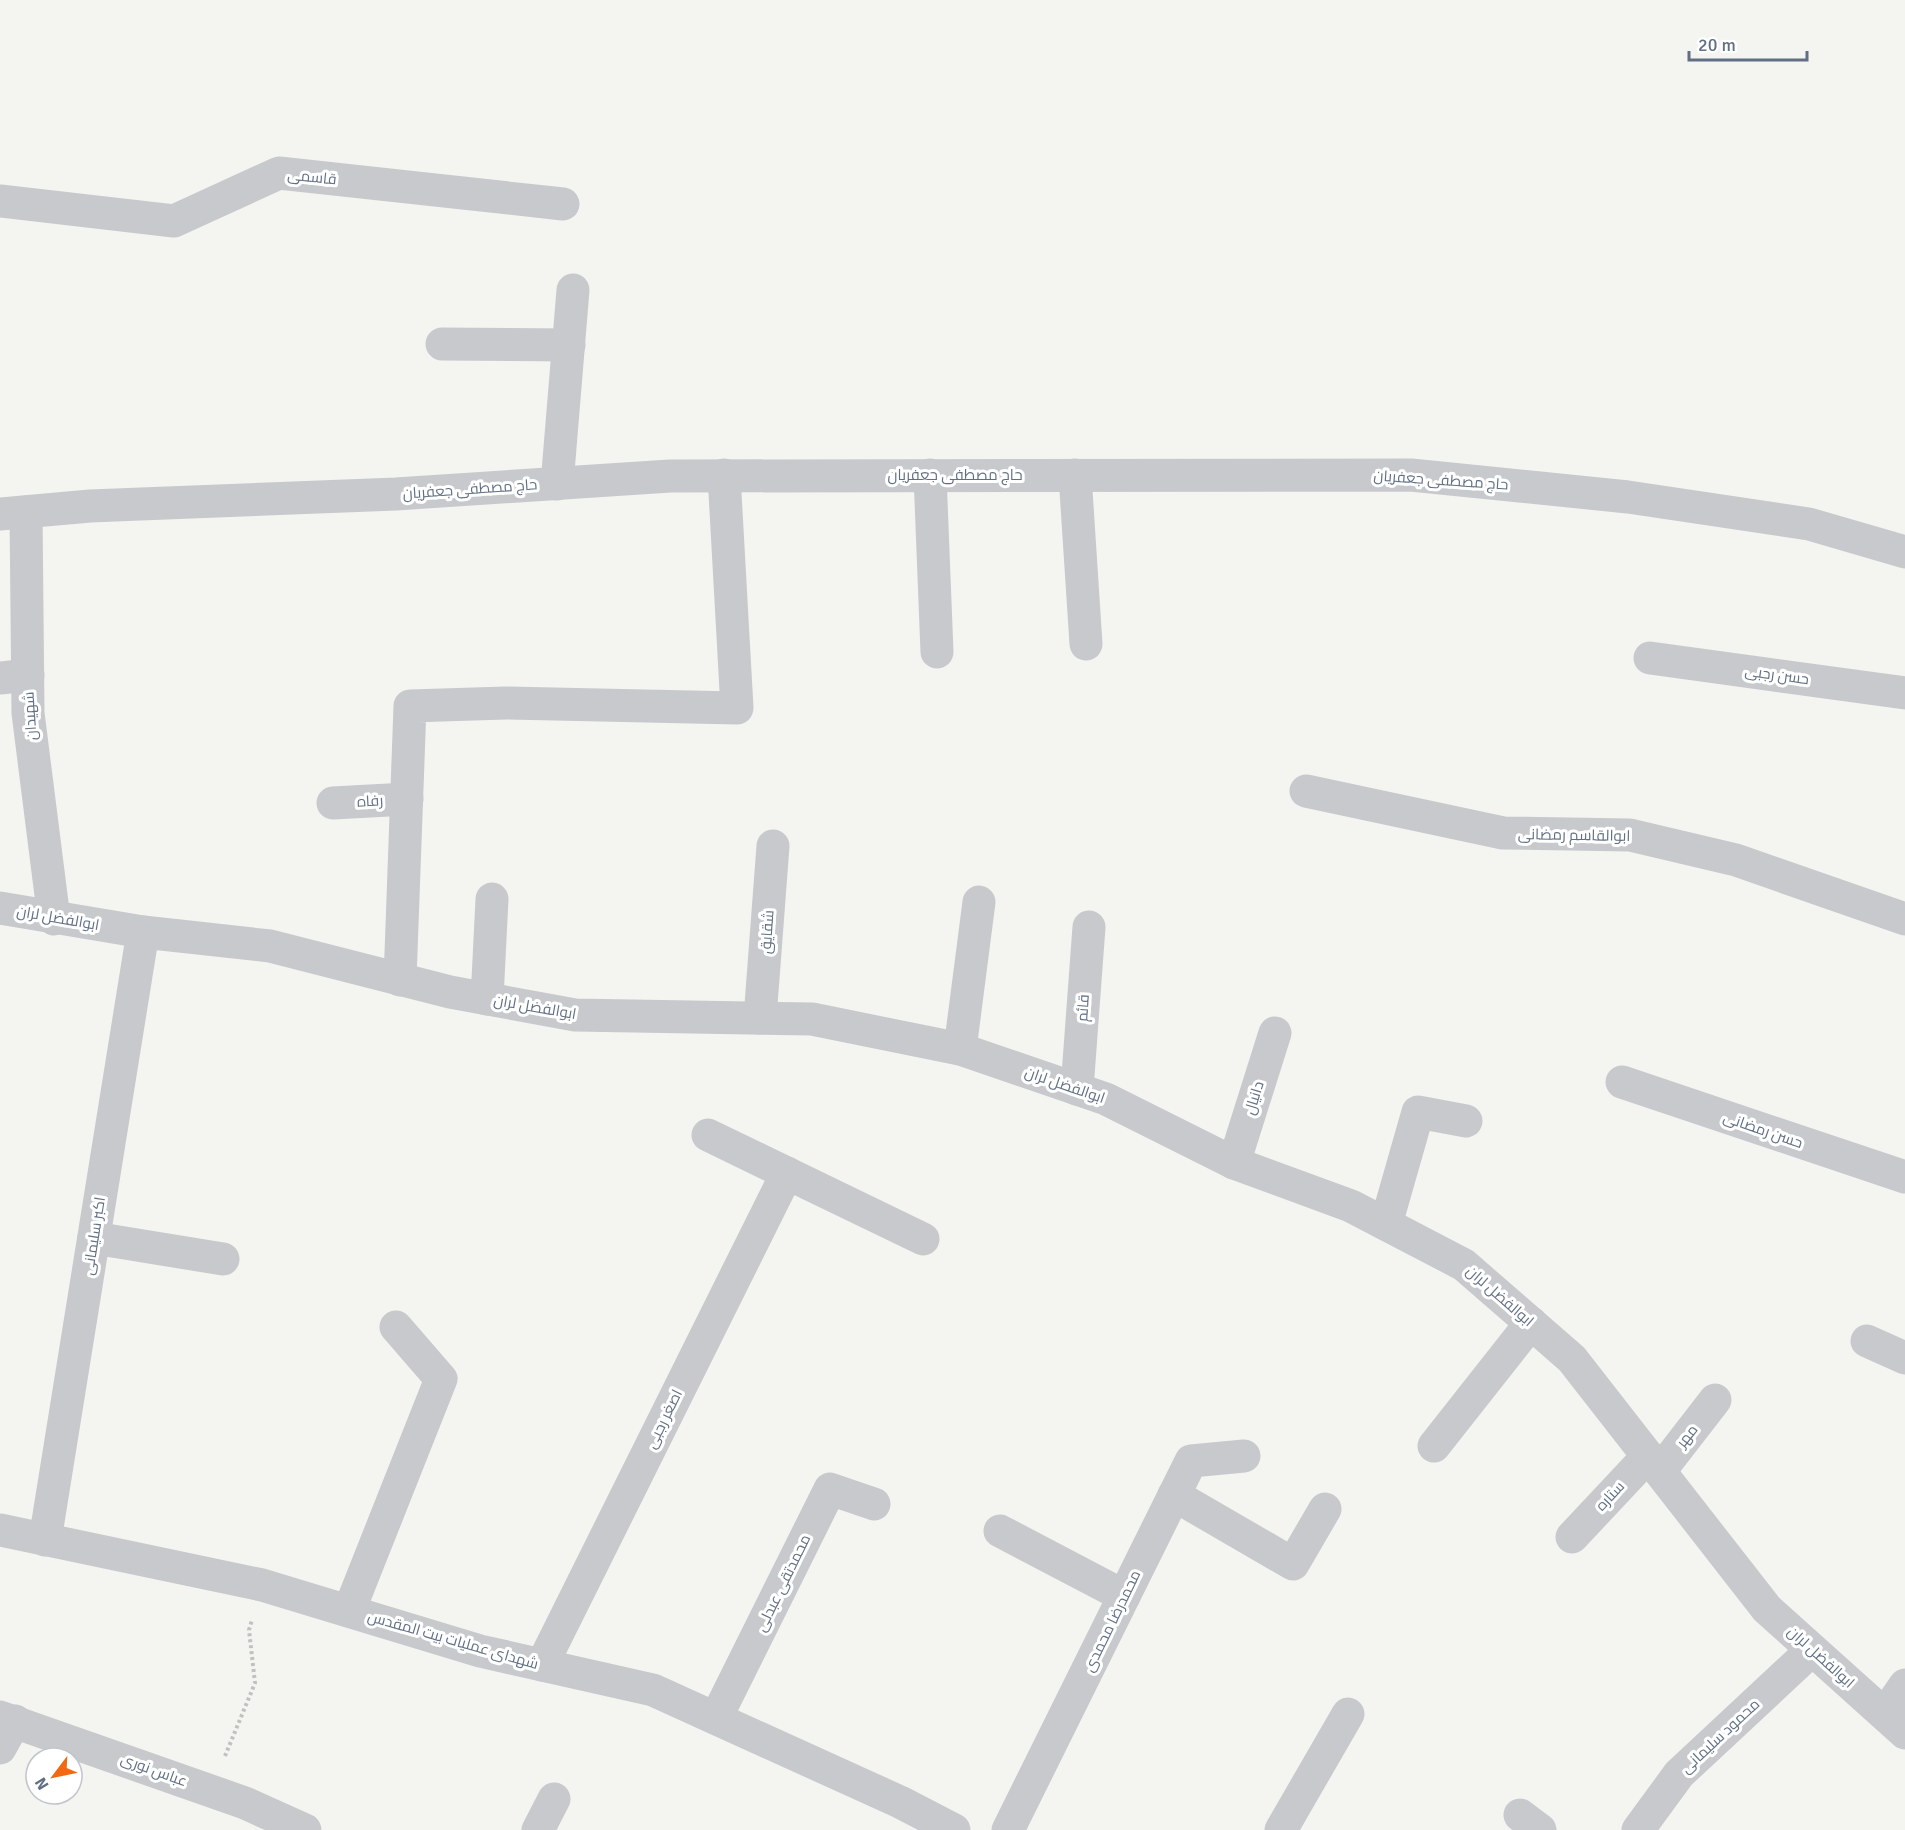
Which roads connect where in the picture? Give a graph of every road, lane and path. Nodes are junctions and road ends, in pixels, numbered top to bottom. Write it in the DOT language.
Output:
graph roads {
  1 [pos="0,201"];
  2 [pos="563,204"];
  3 [pos="573,290"];
  4 [pos="442,344"];
  5 [pos="569,345"];
  6 [pos="724,475"];
  7 [pos="930,475"];
  8 [pos="1075,475"];
  9 [pos="557,484"];
  10 [pos="13,513"];
  11 [pos="1905,552"];
  12 [pos="1086,644"];
  13 [pos="938,652"];
  14 [pos="1650,658"];
  15 [pos="14,677"];
  16 [pos="1905,693"];
  17 [pos="1306,791"];
  18 [pos="407,799"];
  19 [pos="333,803"];
  20 [pos="773,846"];
  21 [pos="492,899"];
  22 [pos="979,902"];
  23 [pos="0,908"];
  24 [pos="54,919"];
  25 [pos="1905,919"];
  26 [pos="1089,927"];
  27 [pos="143,932"];
  28 [pos="400,980"];
  29 [pos="487,999"];
  30 [pos="760,1017"];
  31 [pos="1275,1033"];
  32 [pos="960,1049"];
  33 [pos="1622,1082"];
  34 [pos="1077,1089"];
  35 [pos="1466,1121"];
  36 [pos="708,1135"];
  37 [pos="1234,1163"];
  38 [pos="787,1173"];
  39 [pos="1905,1177"];
  40 [pos="1386,1224"];
  41 [pos="93,1238"];
  42 [pos="923,1239"];
  43 [pos="223,1259"];
  44 [pos="1530,1323"];
  45 [pos="396,1327"];
  46 [pos="1867,1341"];
  47 [pos="1905,1358"];
  48 [pos="1715,1401"];
  49 [pos="1434,1446"];
  50 [pos="1244,1456"];
  51 [pos="1654,1463"];
  52 [pos="1174,1495"];
  53 [pos="874,1504"];
  54 [pos="1324,1509"];
  55 [pos="0,1530"];
  56 [pos="1000,1531"];
  57 [pos="1572,1537"];
  58 [pos="45,1540"];
  59 [pos="262,1585"];
  60 [pos="1124,1596"];
  61 [pos="349,1611"];
  62 [pos="1812,1650"];
  63 [pos="542,1665"];
  64 [pos="1905,1685"];
  65 [pos="1348,1714"];
  66 [pos="716,1718"];
  67 [pos="1895,1723"];
  68 [pos="5,1729"];
  69 [pos="212,1791"];
  70 [pos="554,1799"];
  71 [pos="305,1830"];
  72 [pos="538,1830"];
  73 [pos="954,1830"];
  74 [pos="1008,1830"];
  75 [pos="1281,1830"];
  76 [pos="1638,1830"];
  1 -- 2 [label="street, قاسمی"];
  3 -- 5 [label="street"];
  4 -- 5 [label="street"];
  5 -- 9 [label="street"];
  6 -- 7 [label="street, حاج مصطفی جعفریان"];
  6 -- 9 [label="street, حاج مصطفی جعفریان"];
  6 -- 18 [label="street"];
  7 -- 8 [label="street, حاج مصطفی جعفریان"];
  7 -- 13 [label="street"];
  8 -- 11 [label="street, حاج مصطفی جعفریان"];
  8 -- 12 [label="street"];
  9 -- 10 [label="street, حاج مصطفی جعفریان"];
  10 -- 15 [label="street, شهیدان"];
  14 -- 16 [label="street, حسن رجبی"];
  15 -- 24 [label="street, شهیدان"];
  17 -- 25 [label="street, ابوالقاسم رمضانی"];
  18 -- 19 [label="street, رفاه"];
  18 -- 28 [label="street"];
  20 -- 30 [label="street, شقایق"];
  21 -- 29 [label="street"];
  22 -- 32 [label="street"];
  23 -- 24 [label="street, ابوالفضل لران"];
  24 -- 27 [label="street, ابوالفضل لران"];
  26 -- 34 [label="street, قائم"];
  27 -- 28 [label="street, ابوالفضل لران"];
  27 -- 41 [label="street, اکبر سلیمانی"];
  28 -- 29 [label="street, ابوالفضل لران"];
  29 -- 30 [label="street, ابوالفضل لران"];
  30 -- 32 [label="street, ابوالفضل لران"];
  31 -- 37 [label="street, دانیال"];
  32 -- 34 [label="street, ابوالفضل لران"];
  33 -- 39 [label="street, حسن رمضانی"];
  34 -- 37 [label="street, ابوالفضل لران"];
  35 -- 40 [label="street"];
  36 -- 38 [label="street"];
  37 -- 40 [label="street, ابوالفضل لران"];
  38 -- 42 [label="street"];
  38 -- 63 [label="street, اصغر رجبی"];
  40 -- 44 [label="street, ابوالفضل لران"];
  41 -- 43 [label="street"];
  41 -- 58 [label="street, اکبر سلیمانی"];
  44 -- 49 [label="street"];
  44 -- 51 [label="street, ابوالفضل لران"];
  45 -- 61 [label="street"];
  46 -- 47 [label="street"];
  48 -- 51 [label="street, مهر"];
  50 -- 52 [label="street, محمدرضا محمدی"];
  51 -- 57 [label="street, ستاره"];
  51 -- 62 [label="street, ابوالفضل لران"];
  52 -- 54 [label="street"];
  52 -- 60 [label="street, محمدرضا محمدی"];
  53 -- 66 [label="street, محمدتقی عبدلی"];
  55 -- 58 [label="street, شهدای عملیات بیت المقدس"];
  56 -- 60 [label="street"];
  58 -- 59 [label="street, شهدای عملیات بیت المقدس"];
  59 -- 61 [label="street, شهدای عملیات بیت المقدس"];
  59 -- 69 [label="path"];
  60 -- 74 [label="street, محمدرضا محمدی"];
  61 -- 63 [label="street, شهدای عملیات بیت المقدس"];
  62 -- 67 [label="street, ابوالفضل لران"];
  62 -- 76 [label="street, محمود سلیمانی"];
  63 -- 66 [label="street, شهدای عملیات بیت المقدس"];
  64 -- 67 [label="street"];
  65 -- 75 [label="street"];
  66 -- 73 [label="street, شهدای عملیات بیت المقدس"];
  68 -- 69 [label="street, عباس نوری"];
  69 -- 71 [label="street, عباس نوری"];
  70 -- 72 [label="street"];
}
